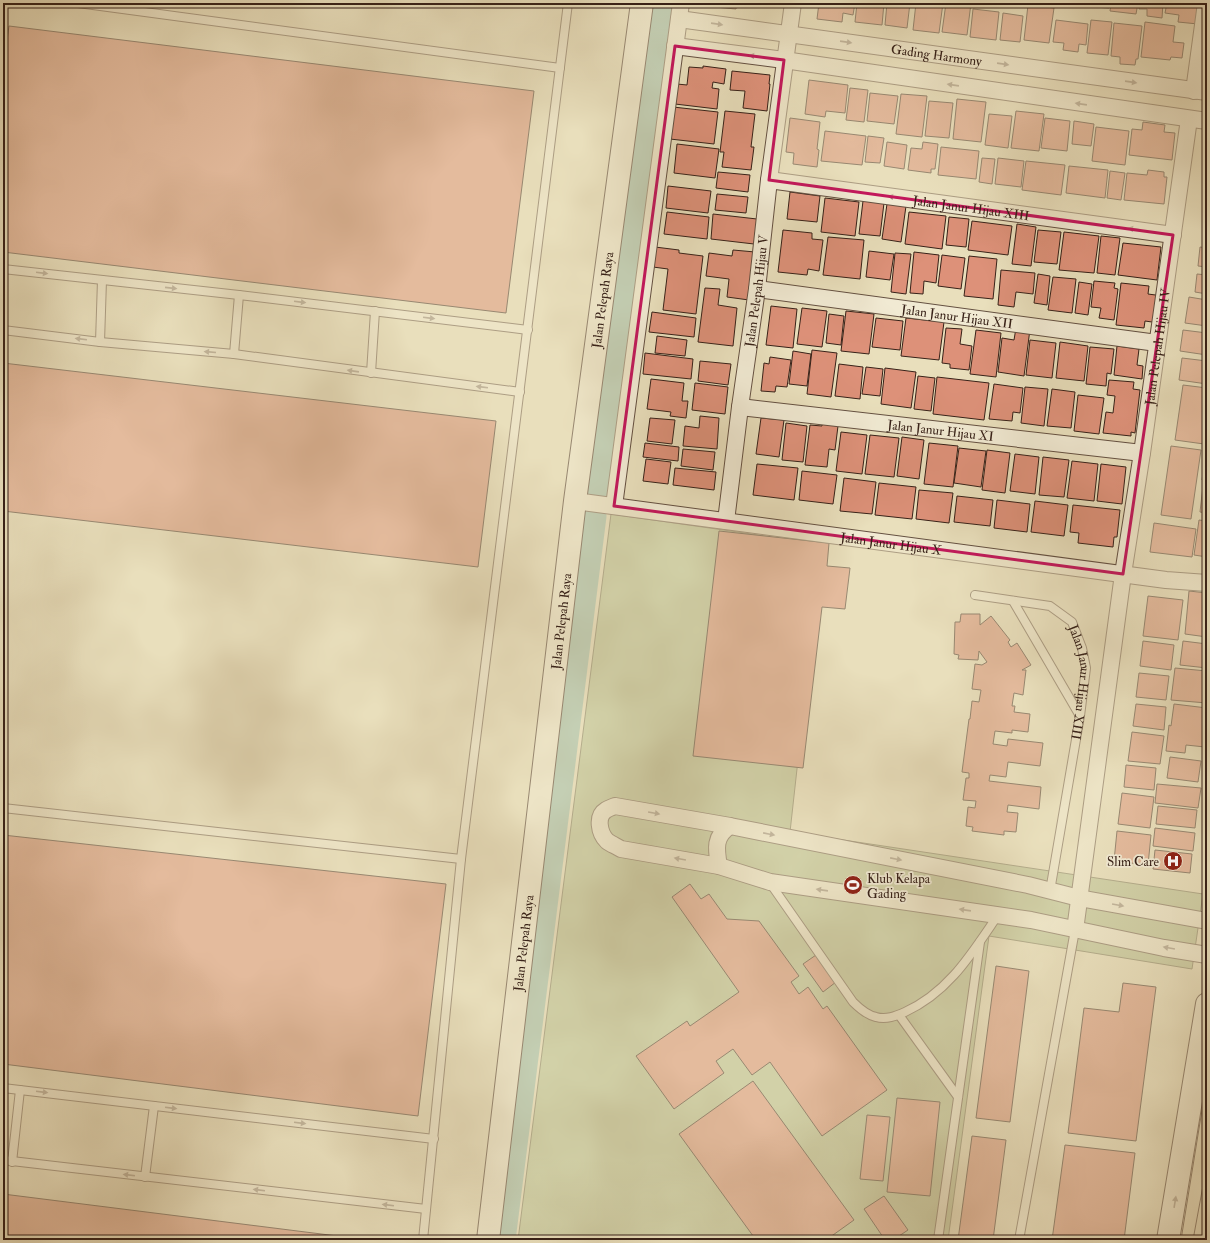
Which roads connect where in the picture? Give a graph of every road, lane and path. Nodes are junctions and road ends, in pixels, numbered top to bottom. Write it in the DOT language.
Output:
graph roads {
  1 [pos="78,3"];
  2 [pos="568,3"];
  3 [pos="642,3"];
  4 [pos="681,3"];
  5 [pos="793,3"];
  6 [pos="1206,3"];
  7 [pos="679,19"];
  8 [pos="788,34"];
  9 [pos="675,46"];
  10 [pos="784,60"];
  11 [pos="560,68"];
  12 [pos="1201,92"];
  13 [pos="1189,119"];
  14 [pos="1207,121"];
  15 [pos="769,180"];
  16 [pos="1173,235"];
  17 [pos="3,269"];
  18 [pos="102,280"];
  19 [pos="757,290"];
  20 [pos="239,295"];
  21 [pos="374,311"];
  22 [pos="3,330"];
  23 [pos="528,330"];
  24 [pos="100,342"];
  25 [pos="1157,343"];
  26 [pos="234,354"];
  27 [pos="371,373"];
  28 [pos="520,392"];
  29 [pos="740,407"];
  30 [pos="1142,453"];
  31 [pos="575,501"];
  32 [pos="606,505"];
  33 [pos="726,521"];
  34 [pos="1123,574"];
  35 [pos="1207,583"];
  36 [pos="976,595"];
  37 [pos="1013,601"];
  38 [pos="1080,716"];
  39 [pos="3,808"];
  40 [pos="730,826"];
  41 [pos="461,859"];
  42 [pos="719,866"];
  43 [pos="770,882"];
  44 [pos="1050,891"];
  45 [pos="1080,898"];
  46 [pos="998,915"];
  47 [pos="1207,921"];
  48 [pos="1075,930"];
  49 [pos="981,940"];
  50 [pos="1207,955"];
  51 [pos="1207,1004"];
  52 [pos="899,1015"];
  53 [pos="3,1088"];
  54 [pos="20,1090"];
  55 [pos="958,1096"];
  56 [pos="154,1106"];
  57 [pos="434,1139"];
  58 [pos="3,1160"];
  59 [pos="12,1162"];
  60 [pos="145,1177"];
  61 [pos="426,1209"];
  62 [pos="423,1240"];
  63 [pos="488,1240"];
  64 [pos="938,1240"];
  65 [pos="1019,1240"];
  66 [pos="1168,1240"];
  1 -- 11 [label="lane"];
  2 -- 11 [label="lane"];
  3 -- 31 [label="street, Jalan Pelepah Raya"];
  4 -- 7 [label="street"];
  5 -- 8 [label="street, Jalan Pelepah Hijau V"];
  6 -- 12 [label="street"];
  7 -- 8 [label="street, Gading Harmony, one-way"];
  7 -- 9 [label="street"];
  8 -- 10 [label="street, Jalan Pelepah Hijau V"];
  8 -- 12 [label="street, Gading Harmony, one-way"];
  10 -- 9 [label="street, Gading Harmony, one-way"];
  9 -- 32 [label="street"];
  13 -- 10 [label="street, Gading Harmony, one-way"];
  10 -- 15 [label="street, Jalan Pelepah Hijau V"];
  11 -- 23 [label="lane"];
  13 -- 14 [label="street, Gading Harmony"];
  13 -- 16 [label="street, Jalan Pelepah Hijau IV"];
  16 -- 15 [label="street, Jalan Janur Hijau XIII, one-way"];
  15 -- 19 [label="street, Jalan Pelepah Hijau V"];
  16 -- 25 [label="street, Jalan Pelepah Hijau IV"];
  17 -- 18 [label="lane, one-way"];
  18 -- 20 [label="lane, one-way"];
  18 -- 24 [label="lane"];
  19 -- 25 [label="street, Jalan Janur Hijau XII"];
  19 -- 29 [label="street, Jalan Pelepah Hijau V"];
  20 -- 21 [label="lane, one-way"];
  20 -- 26 [label="lane"];
  21 -- 23 [label="lane, one-way"];
  21 -- 27 [label="lane"];
  24 -- 22 [label="lane, one-way"];
  23 -- 28 [label="lane"];
  26 -- 24 [label="lane, one-way"];
  25 -- 30 [label="street, Jalan Pelepah Hijau IV"];
  27 -- 26 [label="lane, one-way"];
  28 -- 27 [label="lane, one-way"];
  28 -- 41 [label="lane"];
  29 -- 30 [label="street, Jalan Janur Hijau XI"];
  29 -- 33 [label="street, Jalan Pelepah Hijau V"];
  30 -- 34 [label="street, Jalan Pelepah Hijau IV"];
  31 -- 32 [label="street, Jalan Janur Hijau X"];
  31 -- 63 [label="street, Jalan Pelepah Raya"];
  32 -- 33 [label="street, Jalan Janur Hijau X"];
  33 -- 34 [label="street, Jalan Janur Hijau X"];
  34 -- 35 [label="street, Jalan Janur Hijau X"];
  34 -- 45 [label="street, Jalan Pelepah Hijau IV"];
  36 -- 37 [label="lane, Jalan Janur Hijau XIII"];
  37 -- 38 [label="lane"];
  37 -- 38 [label="lane, Jalan Janur Hijau XIII"];
  38 -- 44 [label="lane, Jalan Janur Hijau XIII"];
  39 -- 41 [label="lane"];
  40 -- 42 [label="street"];
  42 -- 40 [label="street, one-way"];
  40 -- 44 [label="street, one-way"];
  41 -- 57 [label="lane"];
  42 -- 43 [label="street"];
  46 -- 43 [label="street, one-way"];
  43 -- 52 [label="lane"];
  44 -- 45 [label="street"];
  45 -- 47 [label="street, one-way"];
  45 -- 48 [label="street, Jalan Pelepah Hijau IV"];
  46 -- 48 [label="street"];
  46 -- 49 [label="lane"];
  50 -- 48 [label="street, one-way"];
  48 -- 65 [label="lane"];
  49 -- 52 [label="lane"];
  49 -- 55 [label="lane"];
  66 -- 51 [label="street, one-way"];
  52 -- 55 [label="lane"];
  53 -- 54 [label="lane"];
  54 -- 56 [label="lane, one-way"];
  54 -- 59 [label="lane"];
  55 -- 64 [label="lane"];
  56 -- 57 [label="lane, one-way"];
  56 -- 60 [label="lane"];
  57 -- 61 [label="lane"];
  58 -- 59 [label="lane"];
  60 -- 59 [label="lane, one-way"];
  61 -- 60 [label="lane, one-way"];
  61 -- 62 [label="lane"];
}
